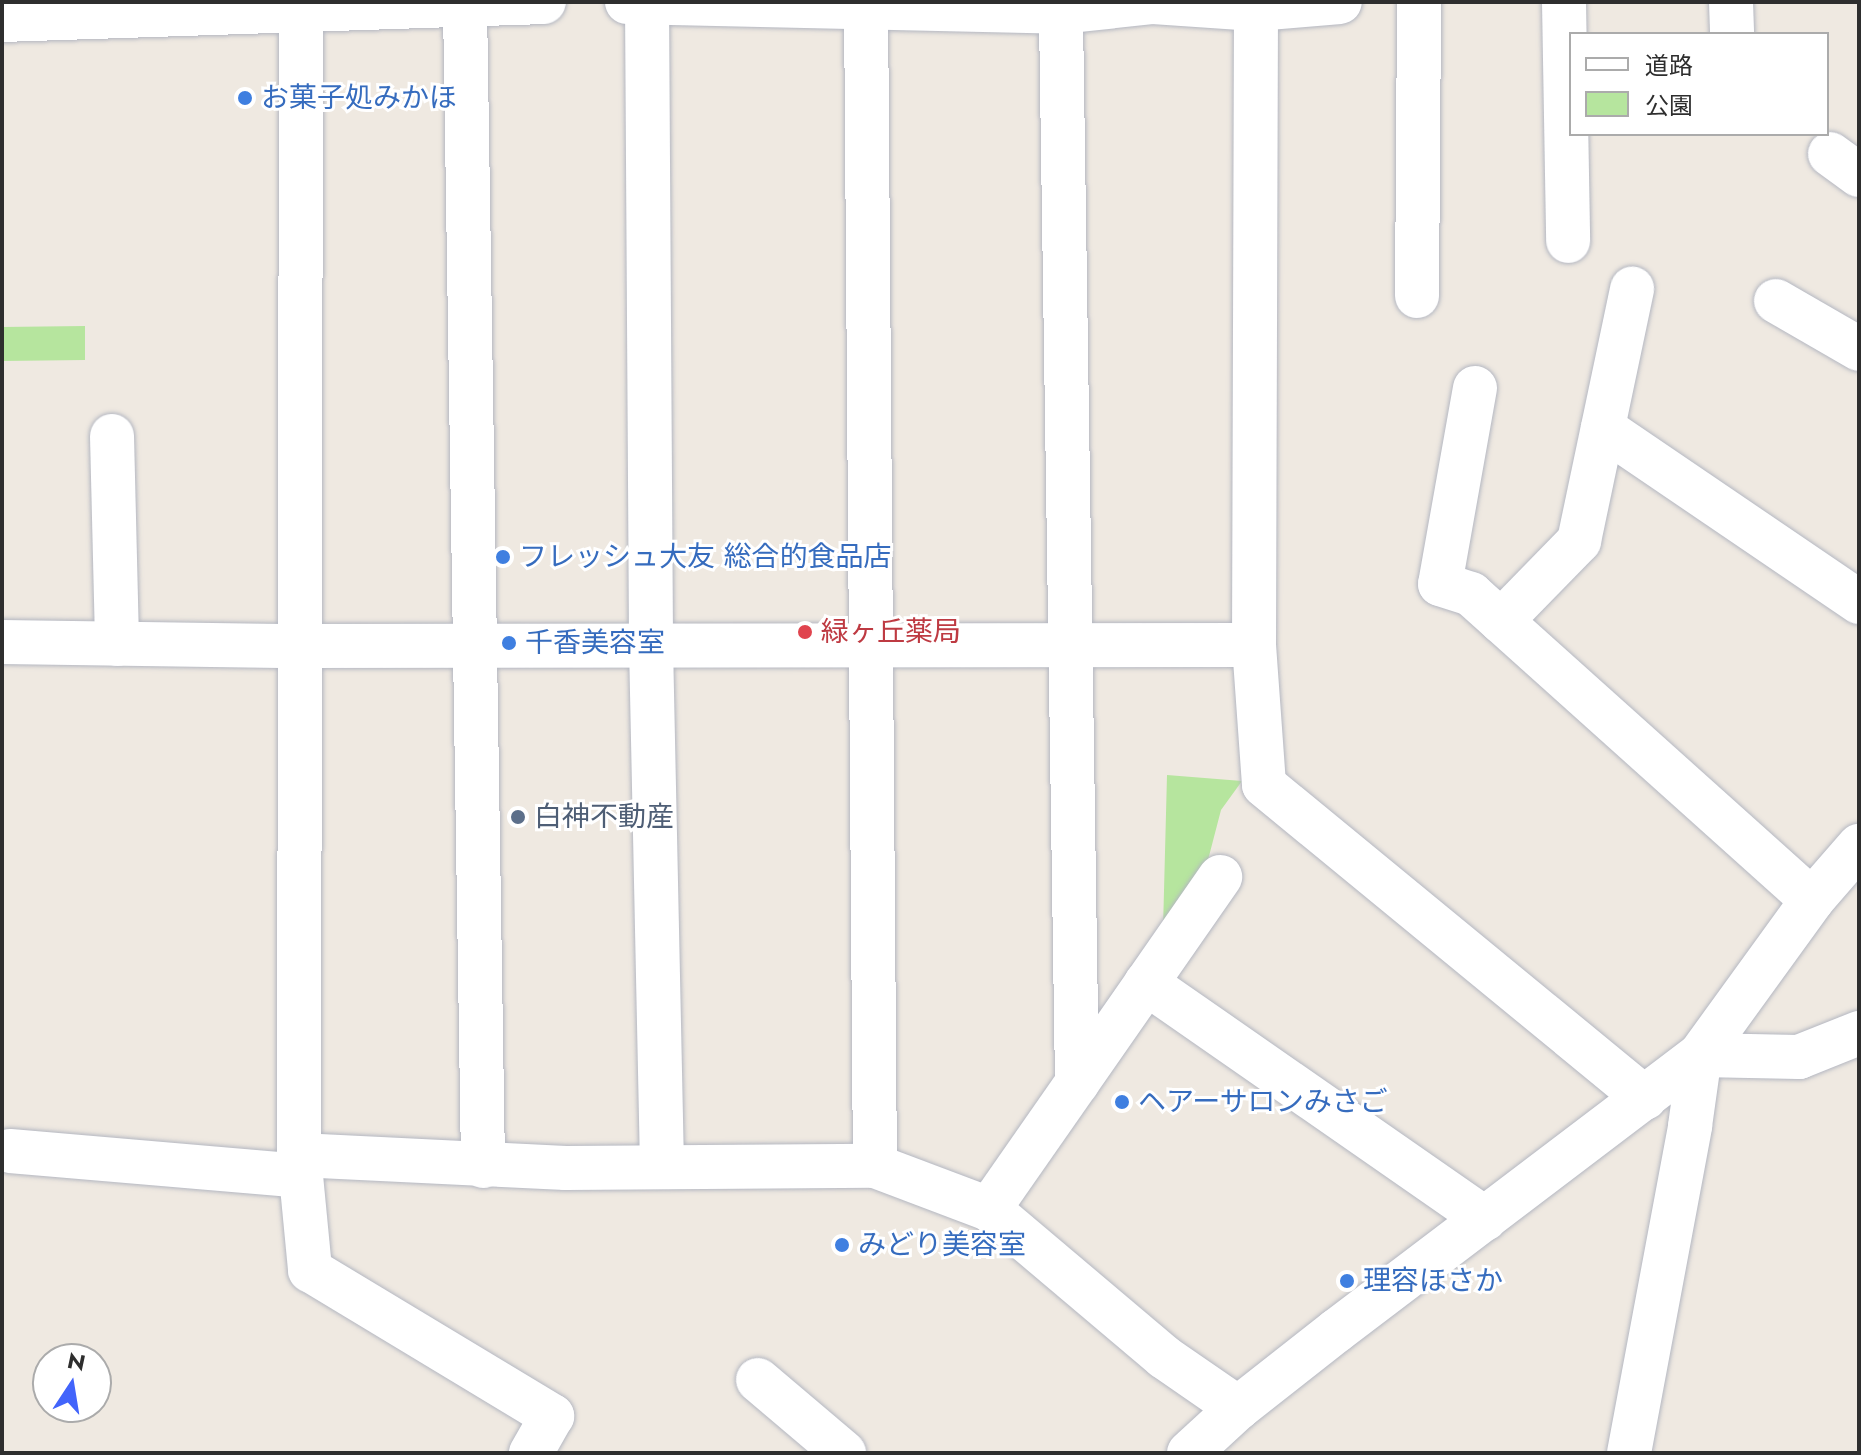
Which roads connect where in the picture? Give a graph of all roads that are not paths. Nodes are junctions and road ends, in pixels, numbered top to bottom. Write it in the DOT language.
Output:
graph roads {
  1 [pos="544,2"];
  2 [pos="627,2"];
  3 [pos="647,2"];
  4 [pos="1153,2"];
  5 [pos="1340,2"];
  6 [pos="1419,2"];
  7 [pos="1564,2"];
  8 [pos="1731,2"];
  9 [pos="866,3"];
  10 [pos="465,5"];
  11 [pos="301,6"];
  12 [pos="1256,9"];
  13 [pos="1061,12"];
  14 [pos="2,20"];
  15 [pos="1732,32"];
  16 [pos="1568,241"];
  17 [pos="1632,289"];
  18 [pos="1417,296"];
  19 [pos="1776,301"];
  20 [pos="1859,349"];
  21 [pos="1475,388"];
  22 [pos="1603,428"];
  23 [pos="112,436"];
  24 [pos="1859,602"];
  25 [pos="1501,621"];
  26 [pos="2,642"];
  27 [pos="117,644"];
  28 [pos="474,645"];
  29 [pos="651,645"];
  30 [pos="871,645"];
  31 [pos="1069,645"];
  32 [pos="1254,645"];
  33 [pos="299,646"];
  34 [pos="1859,846"];
  35 [pos="1220,877"];
  36 [pos="1812,900"];
  37 [pos="1146,983"];
  38 [pos="1859,1033"];
  39 [pos="1700,1055"];
  40 [pos="1077,1083"];
  41 [pos="1645,1098"];
  42 [pos="10,1151"];
  43 [pos="300,1166"];
  44 [pos="483,1166"];
  45 [pos="875,1166"];
  46 [pos="662,1167"];
  47 [pos="989,1209"];
  48 [pos="1485,1219"];
  49 [pos="758,1380"];
  50 [pos="1238,1408"];
  51 [pos="531,1453"];
  52 [pos="844,1453"];
  53 [pos="1189,1453"];
  54 [pos="1629,1453"];
  1 -- 10 [label="street"];
  2 -- 3 [label="street"];
  3 -- 9 [label="street"];
  3 -- 29 [label="street"];
  4 -- 12 [label="street"];
  4 -- 13 [label="street"];
  5 -- 12 [label="street"];
  6 -- 18 [label="street"];
  7 -- 16 [label="street"];
  8 -- 15 [label="street"];
  9 -- 13 [label="street"];
  9 -- 30 [label="street"];
  10 -- 11 [label="street"];
  10 -- 28 [label="street"];
  11 -- 14 [label="street"];
  11 -- 33 [label="street"];
  12 -- 32 [label="street"];
  13 -- 31 [label="street"];
  17 -- 22 [label="street"];
  19 -- 20 [label="street"];
  21 -- 25 [label="street"];
  22 -- 24 [label="street"];
  22 -- 25 [label="street"];
  23 -- 27 [label="street"];
  25 -- 36 [label="street"];
  26 -- 27 [label="street"];
  27 -- 33 [label="street"];
  28 -- 29 [label="street"];
  28 -- 33 [label="street"];
  28 -- 44 [label="street"];
  29 -- 30 [label="street"];
  29 -- 46 [label="street"];
  30 -- 31 [label="street"];
  30 -- 45 [label="street"];
  31 -- 32 [label="street"];
  31 -- 40 [label="street"];
  32 -- 41 [label="street"];
  33 -- 43 [label="street"];
  34 -- 36 [label="street"];
  35 -- 37 [label="street"];
  36 -- 39 [label="street"];
  37 -- 40 [label="street"];
  37 -- 48 [label="street"];
  38 -- 39 [label="street"];
  39 -- 41 [label="street"];
  39 -- 54 [label="street"];
  40 -- 47 [label="street"];
  41 -- 48 [label="street"];
  42 -- 43 [label="street"];
  43 -- 44 [label="street"];
  43 -- 51 [label="street"];
  44 -- 46 [label="street"];
  45 -- 46 [label="street"];
  45 -- 47 [label="street"];
  47 -- 50 [label="street"];
  48 -- 50 [label="street"];
  49 -- 52 [label="street"];
  50 -- 53 [label="street"];
}
